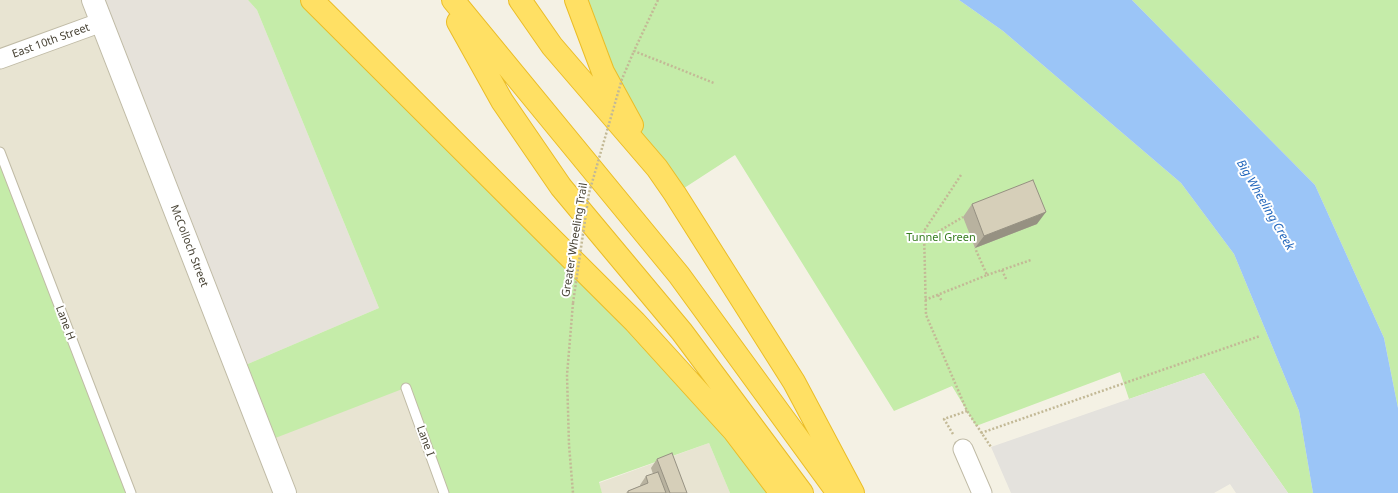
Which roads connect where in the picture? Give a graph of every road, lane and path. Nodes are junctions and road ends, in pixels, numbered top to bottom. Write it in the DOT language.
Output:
graph roads {
  1 [pos="93,0"];
  2 [pos="312,0"];
  3 [pos="446,0"];
  4 [pos="453,0"];
  5 [pos="520,0"];
  6 [pos="576,0"];
  7 [pos="658,0"];
  8 [pos="102,22"];
  9 [pos="634,51"];
  10 [pos="0,59"];
  11 [pos="714,83"];
  12 [pos="0,152"];
  13 [pos="657,168"];
  14 [pos="961,174"];
  15 [pos="963,217"];
  16 [pos="924,240"];
  17 [pos="975,248"];
  18 [pos="1031,260"];
  19 [pos="1002,270"];
  20 [pos="987,275"];
  21 [pos="1006,279"];
  22 [pos="938,295"];
  23 [pos="925,300"];
  24 [pos="942,301"];
  25 [pos="1260,336"];
  26 [pos="406,388"];
  27 [pos="967,411"];
  28 [pos="981,432"];
  29 [pos="991,447"];
  30 [pos="964,449"];
  31 [pos="131,493"];
  32 [pos="285,493"];
  33 [pos="444,493"];
  34 [pos="573,493"];
  35 [pos="781,493"];
  36 [pos="802,493"];
  37 [pos="838,493"];
  38 [pos="853,493"];
  39 [pos="982,493"];
  1 -- 8 [label="street, McColloch Street"];
  2 -- 35 [label="highway"];
  3 -- 36 [label="highway"];
  4 -- 37 [label="highway"];
  5 -- 13 [label="highway"];
  6 -- 13 [label="highway"];
  7 -- 9 [label="path, Greater Wheeling Trail"];
  8 -- 10 [label="street, East 10th Street"];
  8 -- 32 [label="street, McColloch Street"];
  9 -- 11 [label="path"];
  9 -- 34 [label="path, Greater Wheeling Trail, bridge"];
  12 -- 31 [label="lane, Lane H"];
  13 -- 38 [label="highway"];
  14 -- 16 [label="path"];
  15 -- 16 [label="path"];
  16 -- 23 [label="path"];
  17 -- 20 [label="path"];
  18 -- 19 [label="path"];
  19 -- 20 [label="path"];
  19 -- 21 [label="path"];
  20 -- 22 [label="path"];
  22 -- 23 [label="path"];
  22 -- 24 [label="path"];
  23 -- 27 [label="path"];
  25 -- 28 [label="path"];
  26 -- 33 [label="lane, Lane I"];
  27 -- 28 [label="path"];
  27 -- 30 [label="path"];
  28 -- 29 [label="path"];
  30 -- 39 [label="street"];
}
